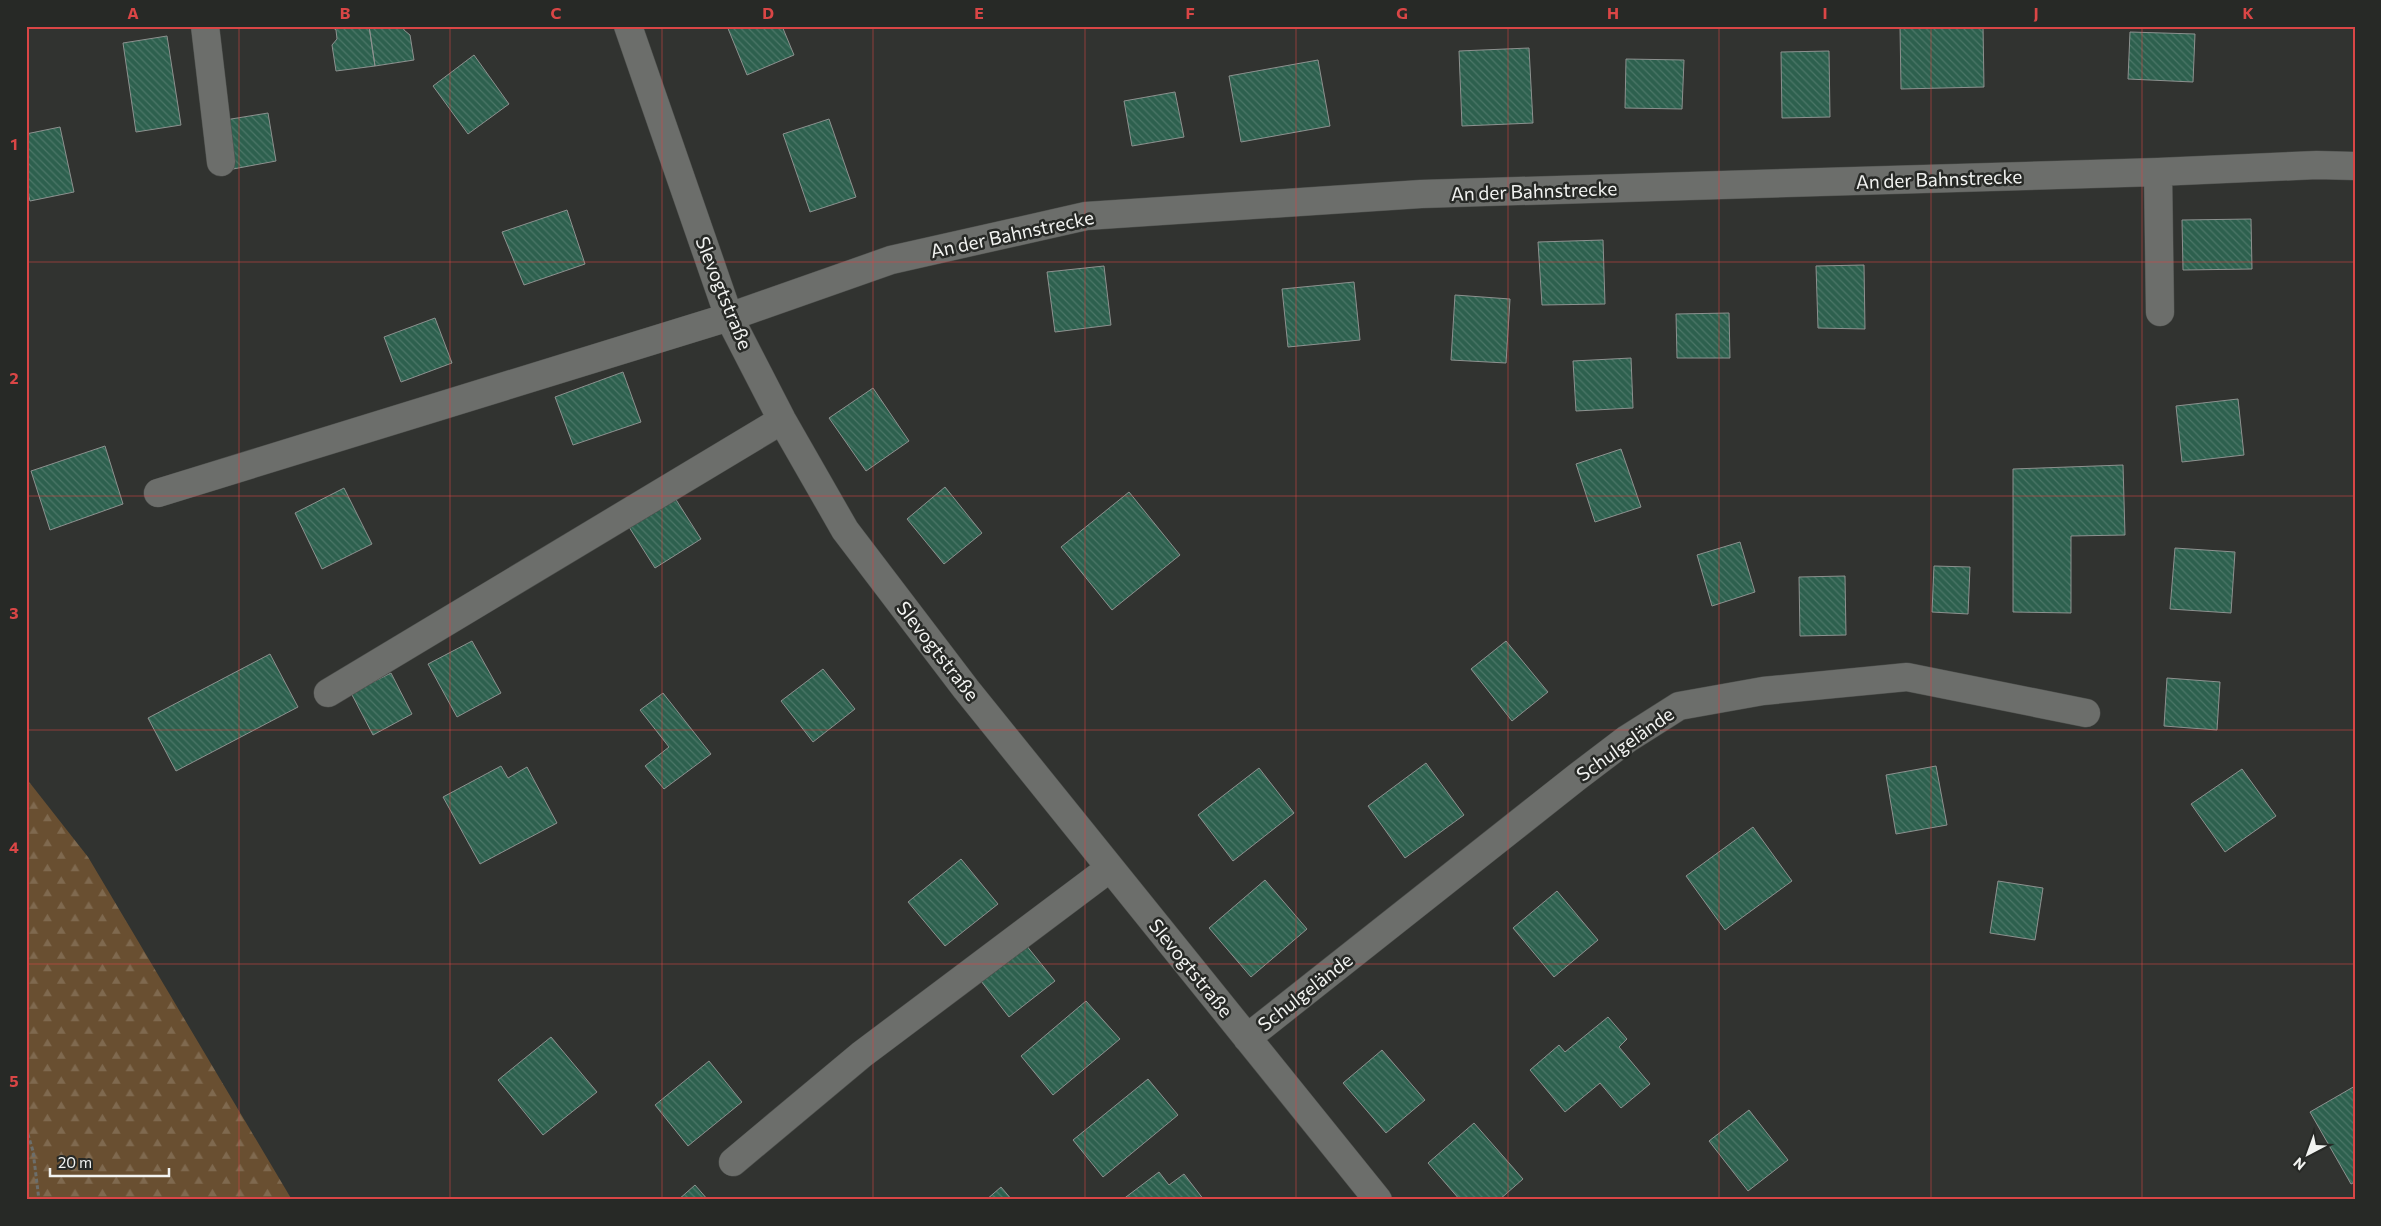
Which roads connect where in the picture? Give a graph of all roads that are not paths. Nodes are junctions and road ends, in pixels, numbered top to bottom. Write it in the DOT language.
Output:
graph roads {
  1 [pos="205,26"];
  2 [pos="628,26"];
  3 [pos="221,162"];
  4 [pos="2355,166"];
  5 [pos="2158,172"];
  6 [pos="2160,312"];
  7 [pos="729,317"];
  8 [pos="782,420"];
  9 [pos="158,493"];
  10 [pos="328,693"];
  11 [pos="2086,713"];
  12 [pos="1110,868"];
  13 [pos="1247,1038"];
  14 [pos="734,1162"];
  15 [pos="1378,1200"];
  1 -- 3 [label="street"];
  2 -- 7 [label="street, Slevogtstraße"];
  4 -- 5 [label="street, An der Bahnstrecke"];
  5 -- 6 [label="street"];
  5 -- 7 [label="street, An der Bahnstrecke"];
  7 -- 8 [label="street, Slevogtstraße"];
  7 -- 9 [label="street, An der Bahnstrecke"];
  8 -- 10 [label="street"];
  8 -- 12 [label="street, Slevogtstraße"];
  11 -- 13 [label="street, Schulgelände"];
  12 -- 13 [label="street, Slevogtstraße"];
  12 -- 14 [label="street"];
  13 -- 15 [label="street, Slevogtstraße"];
}
